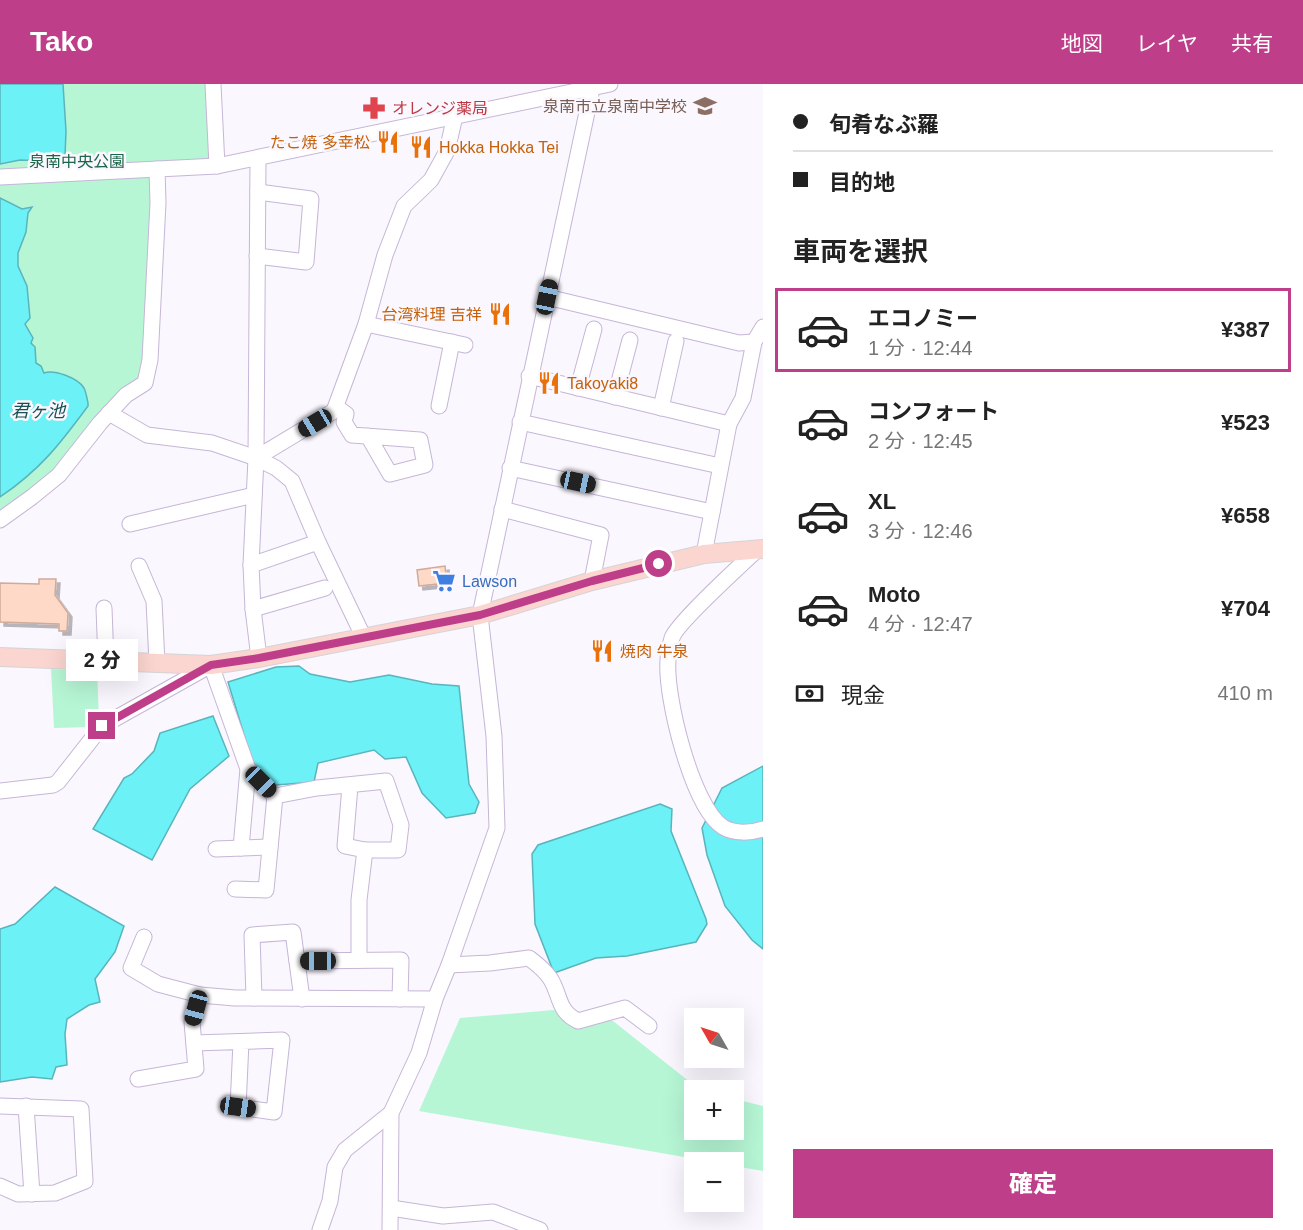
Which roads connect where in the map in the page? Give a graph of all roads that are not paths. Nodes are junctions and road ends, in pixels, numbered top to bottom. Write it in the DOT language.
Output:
graph roads {
  1 [pos="213,84"];
  2 [pos="549,84"];
  3 [pos="610,84"];
  4 [pos="593,86"];
  5 [pos="543,99"];
  6 [pos="455,116"];
  7 [pos="258,159"];
  8 [pos="217,166"];
  9 [pos="157,169"];
  10 [pos="0,177"];
  11 [pos="258,192"];
  12 [pos="257,256"];
  13 [pos="547,297"];
  14 [pos="366,324"];
  15 [pos="763,327"];
  16 [pos="594,329"];
  17 [pos="630,340"];
  18 [pos="676,341"];
  19 [pos="754,342"];
  20 [pos="529,376"];
  21 [pos="578,388"];
  22 [pos="615,397"];
  23 [pos="439,406"];
  24 [pos="336,407"];
  25 [pos="661,408"];
  26 [pos="109,413"];
  27 [pos="520,422"];
  28 [pos="729,424"];
  29 [pos="368,436"];
  30 [pos="256,458"];
  31 [pos="720,466"];
  32 [pos="510,468"];
  33 [pos="254,495"];
  34 [pos="502,509"];
  35 [pos="712,512"];
  36 [pos="0,520"];
  37 [pos="130,524"];
  38 [pos="318,542"];
  39 [pos="760,549"];
  40 [pos="704,554"];
  41 [pos="250,565"];
  42 [pos="139,566"];
  43 [pos="592,581"];
  44 [pos="325,588"];
  45 [pos="104,608"];
  46 [pos="252,609"];
  47 [pos="480,615"];
  48 [pos="364,638"];
  49 [pos="0,657"];
  50 [pos="259,658"];
  51 [pos="106,662"];
  52 [pos="157,663"];
  53 [pos="211,665"];
  54 [pos="248,769"];
  55 [pos="350,786"];
  56 [pos="0,791"];
  57 [pos="275,796"];
  58 [pos="763,829"];
  59 [pos="270,847"];
  60 [pos="241,848"];
  61 [pos="216,849"];
  62 [pos="365,850"];
  63 [pos="235,889"];
  64 [pos="144,937"];
  65 [pos="359,960"];
  66 [pos="297,961"];
  67 [pos="449,965"];
  68 [pos="200,995"];
  69 [pos="255,998"];
  70 [pos="302,999"];
  71 [pos="400,999"];
  72 [pos="435,999"];
  73 [pos="649,1026"];
  74 [pos="241,1042"];
  75 [pos="194,1043"];
  76 [pos="138,1079"];
  77 [pos="0,1106"];
  78 [pos="26,1106"];
  79 [pos="391,1113"];
  80 [pos="0,1186"];
  81 [pos="32,1194"];
  82 [pos="391,1208"];
  83 [pos="443,1223"];
  84 [pos="320,1230"];
  85 [pos="390,1230"];
  86 [pos="540,1230"];
  1 -- 8 [label="street"];
  2 -- 5 [label="street"];
  3 -- 4 [label="street"];
  4 -- 5 [label="street"];
  4 -- 13 [label="street"];
  5 -- 6 [label="street"];
  6 -- 7 [label="street"];
  6 -- 14 [label="street"];
  7 -- 8 [label="street"];
  7 -- 11 [label="street"];
  8 -- 9 [label="street"];
  9 -- 10 [label="street"];
  9 -- 26 [label="street"];
  11 -- 12 [label="street"];
  11 -- 12 [label="street"];
  12 -- 30 [label="street"];
  13 -- 19 [label="street"];
  13 -- 20 [label="street"];
  14 -- 23 [label="street"];
  14 -- 24 [label="street"];
  15 -- 19 [label="street"];
  16 -- 21 [label="street"];
  17 -- 22 [label="street"];
  18 -- 25 [label="street"];
  19 -- 28 [label="street"];
  20 -- 21 [label="street"];
  20 -- 27 [label="street"];
  21 -- 22 [label="street"];
  22 -- 25 [label="street"];
  24 -- 29 [label="street"];
  24 -- 30 [label="street"];
  25 -- 28 [label="street"];
  26 -- 30 [label="street"];
  26 -- 36 [label="street"];
  27 -- 31 [label="street"];
  27 -- 32 [label="street"];
  28 -- 31 [label="street"];
  30 -- 33 [label="street"];
  30 -- 38 [label="street"];
  31 -- 35 [label="street"];
  32 -- 34 [label="street"];
  32 -- 35 [label="street"];
  33 -- 37 [label="street"];
  33 -- 41 [label="street"];
  34 -- 43 [label="street"];
  34 -- 47 [label="street"];
  35 -- 40 [label="street"];
  38 -- 41 [label="street"];
  38 -- 48 [label="street"];
  39 -- 40 [label="main road"];
  39 -- 58 [label="street"];
  40 -- 43 [label="main road"];
  41 -- 46 [label="street"];
  42 -- 52 [label="street"];
  43 -- 47 [label="main road"];
  44 -- 46 [label="street"];
  45 -- 51 [label="street"];
  46 -- 50 [label="street"];
  47 -- 48 [label="main road"];
  47 -- 67 [label="street"];
  48 -- 50 [label="main road"];
  49 -- 51 [label="main road"];
  50 -- 53 [label="main road"];
  51 -- 52 [label="main road"];
  52 -- 53 [label="main road"];
  53 -- 54 [label="street"];
  53 -- 56 [label="street"];
  54 -- 57 [label="street"];
  54 -- 60 [label="street"];
  55 -- 57 [label="street"];
  55 -- 62 [label="street"];
  55 -- 62 [label="street"];
  57 -- 59 [label="street"];
  59 -- 60 [label="street"];
  59 -- 63 [label="street"];
  60 -- 61 [label="street"];
  62 -- 65 [label="street"];
  64 -- 68 [label="street"];
  65 -- 66 [label="street"];
  65 -- 71 [label="street"];
  66 -- 69 [label="street"];
  66 -- 70 [label="street"];
  67 -- 72 [label="street"];
  67 -- 73 [label="street"];
  68 -- 69 [label="street"];
  68 -- 75 [label="street"];
  69 -- 70 [label="street"];
  70 -- 71 [label="street"];
  71 -- 72 [label="street"];
  72 -- 79 [label="street"];
  74 -- 74 [label="street"];
  74 -- 75 [label="street"];
  75 -- 76 [label="street"];
  77 -- 78 [label="street"];
  78 -- 81 [label="street"];
  78 -- 81 [label="street"];
  79 -- 82 [label="street"];
  79 -- 84 [label="street"];
  80 -- 81 [label="street"];
  82 -- 83 [label="street"];
  82 -- 85 [label="street"];
  83 -- 86 [label="street"];
}
